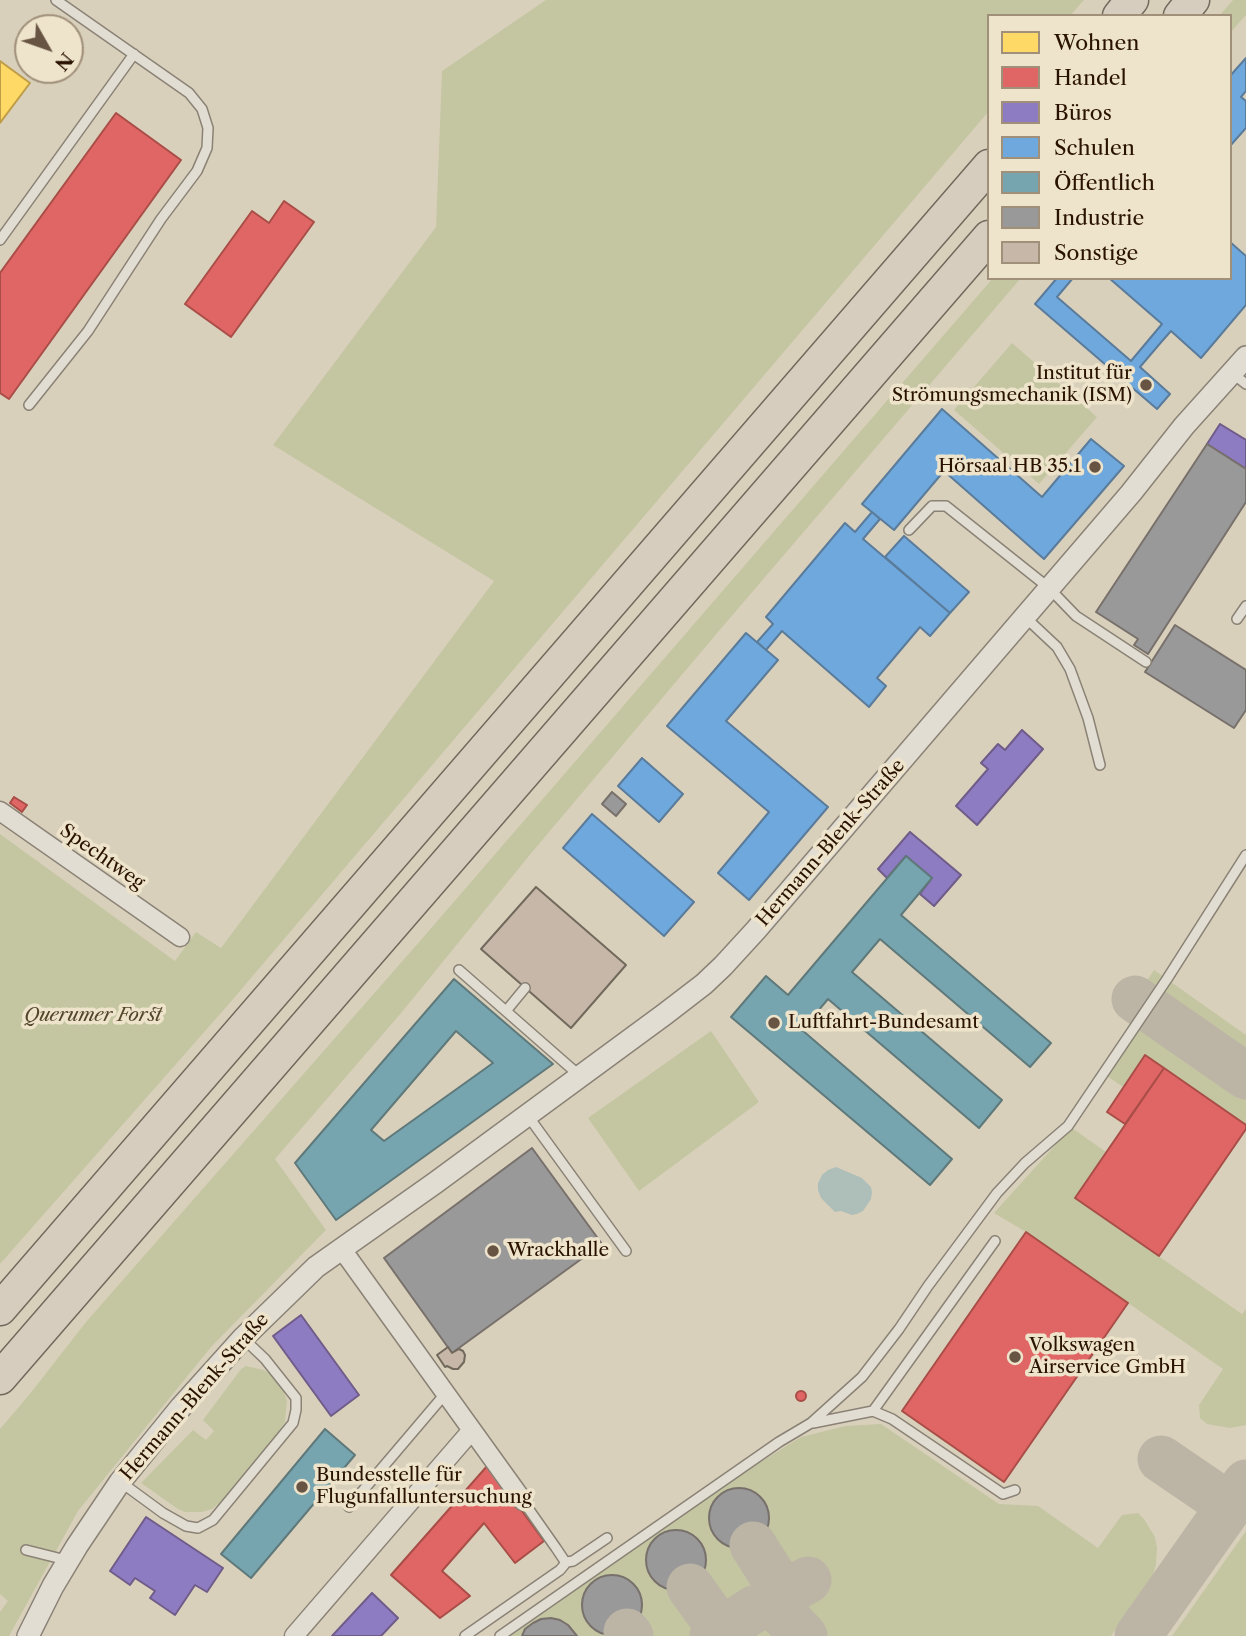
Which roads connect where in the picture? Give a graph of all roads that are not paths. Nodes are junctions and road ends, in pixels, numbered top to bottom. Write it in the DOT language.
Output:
graph roads {
  1 [pos="56,0"];
  2 [pos="1132,0"];
  3 [pos="1193,0"];
  4 [pos="1121,14"];
  5 [pos="1182,14"];
  6 [pos="134,54"];
  7 [pos="987,168"];
  8 [pos="987,239"];
  9 [pos="0,240"];
  10 [pos="1241,371"];
  11 [pos="29,405"];
  12 [pos="909,530"];
  13 [pos="1049,588"];
  14 [pos="1246,606"];
  15 [pos="1025,617"];
  16 [pos="1237,619"];
  17 [pos="1146,662"];
  18 [pos="1100,765"];
  19 [pos="0,811"];
  20 [pos="1246,855"];
  21 [pos="180,937"];
  22 [pos="459,970"];
  23 [pos="525,988"];
  24 [pos="506,1011"];
  25 [pos="580,1076"];
  26 [pos="527,1115"];
  27 [pos="995,1241"];
  28 [pos="341,1248"];
  29 [pos="626,1251"];
  30 [pos="0,1309"];
  31 [pos="243,1338"];
  32 [pos="0,1378"];
  33 [pos="445,1394"];
  34 [pos="873,1411"];
  35 [pos="811,1423"];
  36 [pos="472,1430"];
  37 [pos="120,1482"];
  38 [pos="1015,1490"];
  39 [pos="523,1502"];
  40 [pos="349,1507"];
  41 [pos="607,1538"];
  42 [pos="26,1549"];
  43 [pos="564,1560"];
  44 [pos="68,1561"];
  45 [pos="28,1636"];
  46 [pos="294,1636"];
  47 [pos="466,1636"];
  48 [pos="500,1636"];
  1 -- 6 [label="lane"];
  2 -- 4 [label="highway"];
  3 -- 5 [label="highway"];
  6 -- 9 [label="lane"];
  6 -- 11 [label="lane"];
  7 -- 30 [label="highway"];
  8 -- 32 [label="highway"];
  10 -- 13 [label="street, Hermann-Blenk-Straße"];
  12 -- 13 [label="lane"];
  13 -- 15 [label="street, Hermann-Blenk-Straße"];
  13 -- 17 [label="lane"];
  14 -- 16 [label="lane"];
  15 -- 18 [label="lane"];
  15 -- 25 [label="street, Hermann-Blenk-Straße"];
  19 -- 21 [label="street, Spechtweg"];
  20 -- 35 [label="lane"];
  22 -- 24 [label="lane"];
  23 -- 24 [label="lane"];
  24 -- 25 [label="lane"];
  25 -- 26 [label="street, Hermann-Blenk-Straße"];
  26 -- 28 [label="street, Hermann-Blenk-Straße"];
  26 -- 29 [label="lane"];
  27 -- 34 [label="lane"];
  28 -- 31 [label="street, Hermann-Blenk-Straße"];
  28 -- 33 [label="street"];
  31 -- 37 [label="street, Hermann-Blenk-Straße"];
  31 -- 37 [label="lane"];
  33 -- 36 [label="street"];
  33 -- 40 [label="lane"];
  34 -- 35 [label="lane"];
  34 -- 38 [label="lane"];
  35 -- 48 [label="lane"];
  36 -- 39 [label="street"];
  36 -- 46 [label="street"];
  37 -- 44 [label="street, Hermann-Blenk-Straße"];
  39 -- 43 [label="lane"];
  41 -- 43 [label="lane"];
  42 -- 44 [label="lane"];
  43 -- 47 [label="lane"];
  44 -- 45 [label="street, Hermann-Blenk-Straße"];
}
